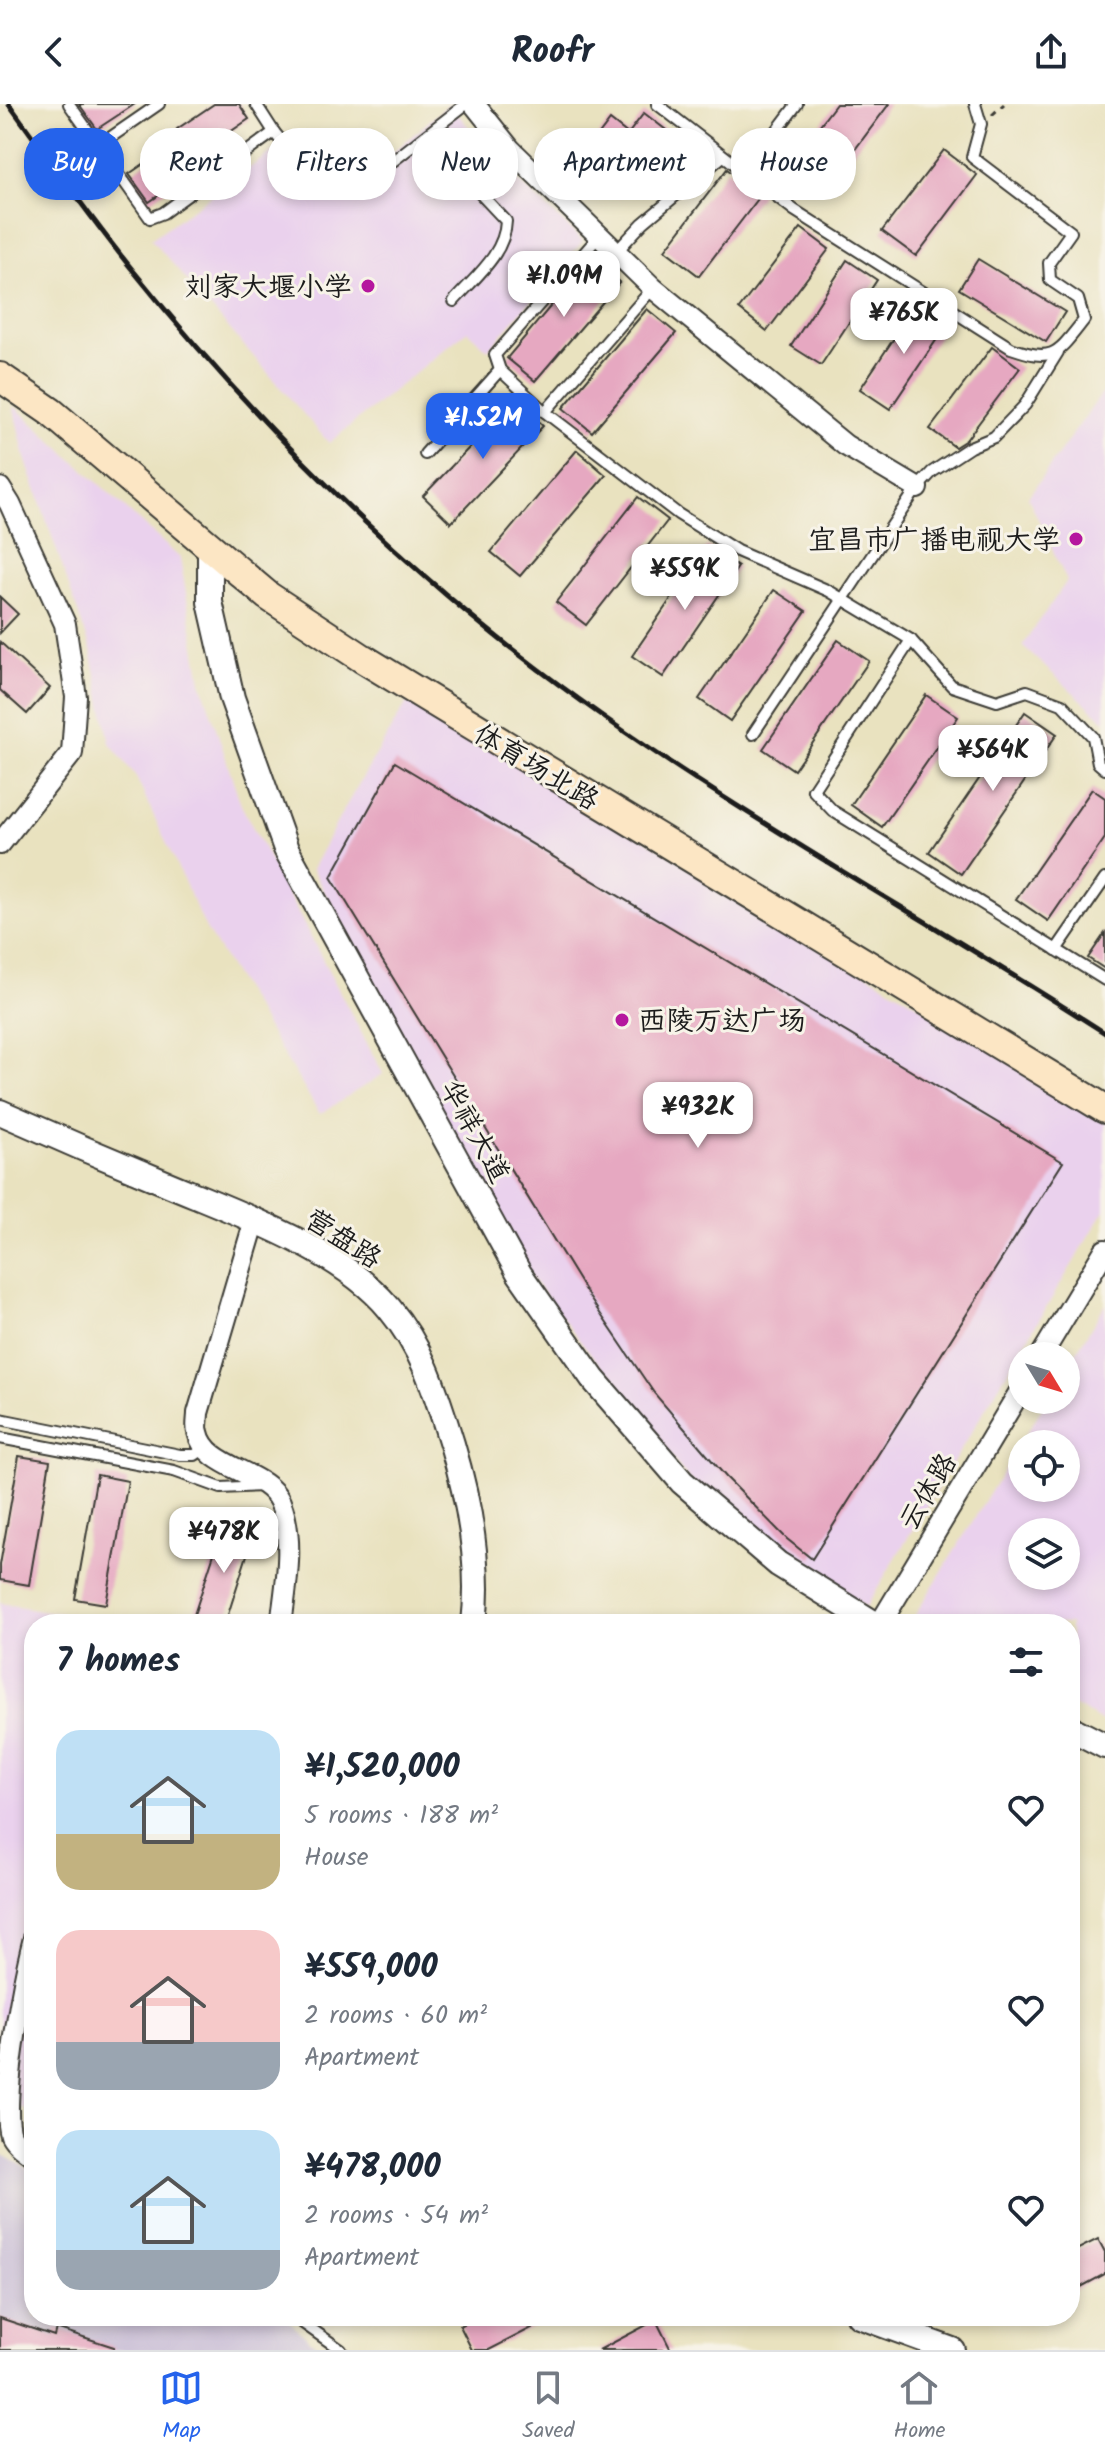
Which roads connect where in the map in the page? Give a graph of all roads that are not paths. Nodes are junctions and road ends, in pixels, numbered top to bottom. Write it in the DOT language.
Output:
graph roads {
  1 [pos="69,104"];
  2 [pos="159,104"];
  3 [pos="256,104"];
  4 [pos="466,104"];
  5 [pos="474,104"];
  6 [pos="657,104"];
  7 [pos="797,104"];
  8 [pos="975,104"];
  9 [pos="86,128"];
  10 [pos="124,128"];
  11 [pos="271,128"];
  12 [pos="436,128"];
  13 [pos="779,128"];
  14 [pos="267,137"];
  15 [pos="412,147"];
  16 [pos="723,156"];
  17 [pos="396,159"];
  18 [pos="731,162"];
  19 [pos="124,182"];
  20 [pos="486,200"];
  21 [pos="781,200"];
  22 [pos="599,236"];
  23 [pos="616,252"];
  24 [pos="653,288"];
  25 [pos="454,301"];
  26 [pos="1058,352"];
  27 [pos="0,359"];
  28 [pos="500,370"];
  29 [pos="0,377"];
  30 [pos="545,412"];
  31 [pos="425,454"];
  32 [pos="0,488"];
  33 [pos="917,488"];
  34 [pos="210,549"];
  35 [pos="843,599"];
  36 [pos="911,640"];
  37 [pos="753,734"];
  38 [pos="1105,769"];
  39 [pos="0,844"];
  40 [pos="1105,879"];
  41 [pos="1056,950"];
  42 [pos="1105,980"];
  43 [pos="1105,1088"];
  44 [pos="1105,1109"];
  45 [pos="0,1112"];
  46 [pos="255,1220"];
  47 [pos="1105,1250"];
  48 [pos="1049,1342"];
  49 [pos="1008,1411"];
  50 [pos="0,1419"];
  51 [pos="0,1438"];
  52 [pos="206,1447"];
  53 [pos="268,1485"];
  54 [pos="283,1614"];
  55 [pos="474,1614"];
  56 [pos="861,1614"];
  57 [pos="884,1614"];
  58 [pos="1080,1733"];
  59 [pos="1105,1746"];
  60 [pos="24,1977"];
  61 [pos="24,2147"];
  62 [pos="307,2326"];
  63 [pos="886,2326"];
  64 [pos="341,2350"];
  65 [pos="952,2350"];
  1 -- 9 [label="lane"];
  2 -- 10 [label="lane"];
  3 -- 11 [label="lane"];
  4 -- 12 [label="lane"];
  5 -- 22 [label="street"];
  6 -- 16 [label="lane"];
  7 -- 13 [label="lane"];
  8 -- 26 [label="lane"];
  14 -- 19 [label="lane"];
  15 -- 17 [label="lane"];
  16 -- 18 [label="lane"];
  16 -- 23 [label="lane"];
  20 -- 25 [label="lane"];
  21 -- 26 [label="lane"];
  22 -- 23 [label="street"];
  22 -- 28 [label="lane"];
  23 -- 24 [label="street"];
  24 -- 30 [label="lane"];
  24 -- 33 [label="street"];
  26 -- 33 [label="lane"];
  27 -- 43 [label="main road, 体育场北路"];
  28 -- 30 [label="lane"];
  28 -- 31 [label="lane"];
  29 -- 34 [label="main road, 体育场北路"];
  30 -- 35 [label="lane"];
  32 -- 39 [label="street"];
  33 -- 35 [label="lane"];
  34 -- 44 [label="main road, 体育场北路"];
  34 -- 56 [label="street, 华祥大道"];
  35 -- 36 [label="lane"];
  35 -- 37 [label="lane"];
  36 -- 38 [label="lane"];
  36 -- 41 [label="lane"];
  40 -- 41 [label="lane"];
  41 -- 42 [label="lane"];
  45 -- 46 [label="street, 营盘路"];
  46 -- 52 [label="street"];
  46 -- 55 [label="street, 营盘路"];
  47 -- 48 [label="street"];
  49 -- 57 [label="street, 云体路"];
  50 -- 52 [label="lane"];
  51 -- 53 [label="lane"];
  52 -- 53 [label="street"];
  53 -- 54 [label="street"];
  58 -- 59 [label="street"];
  60 -- 61 [label="street"];
  62 -- 64 [label="lane"];
  63 -- 65 [label="street"];
}
